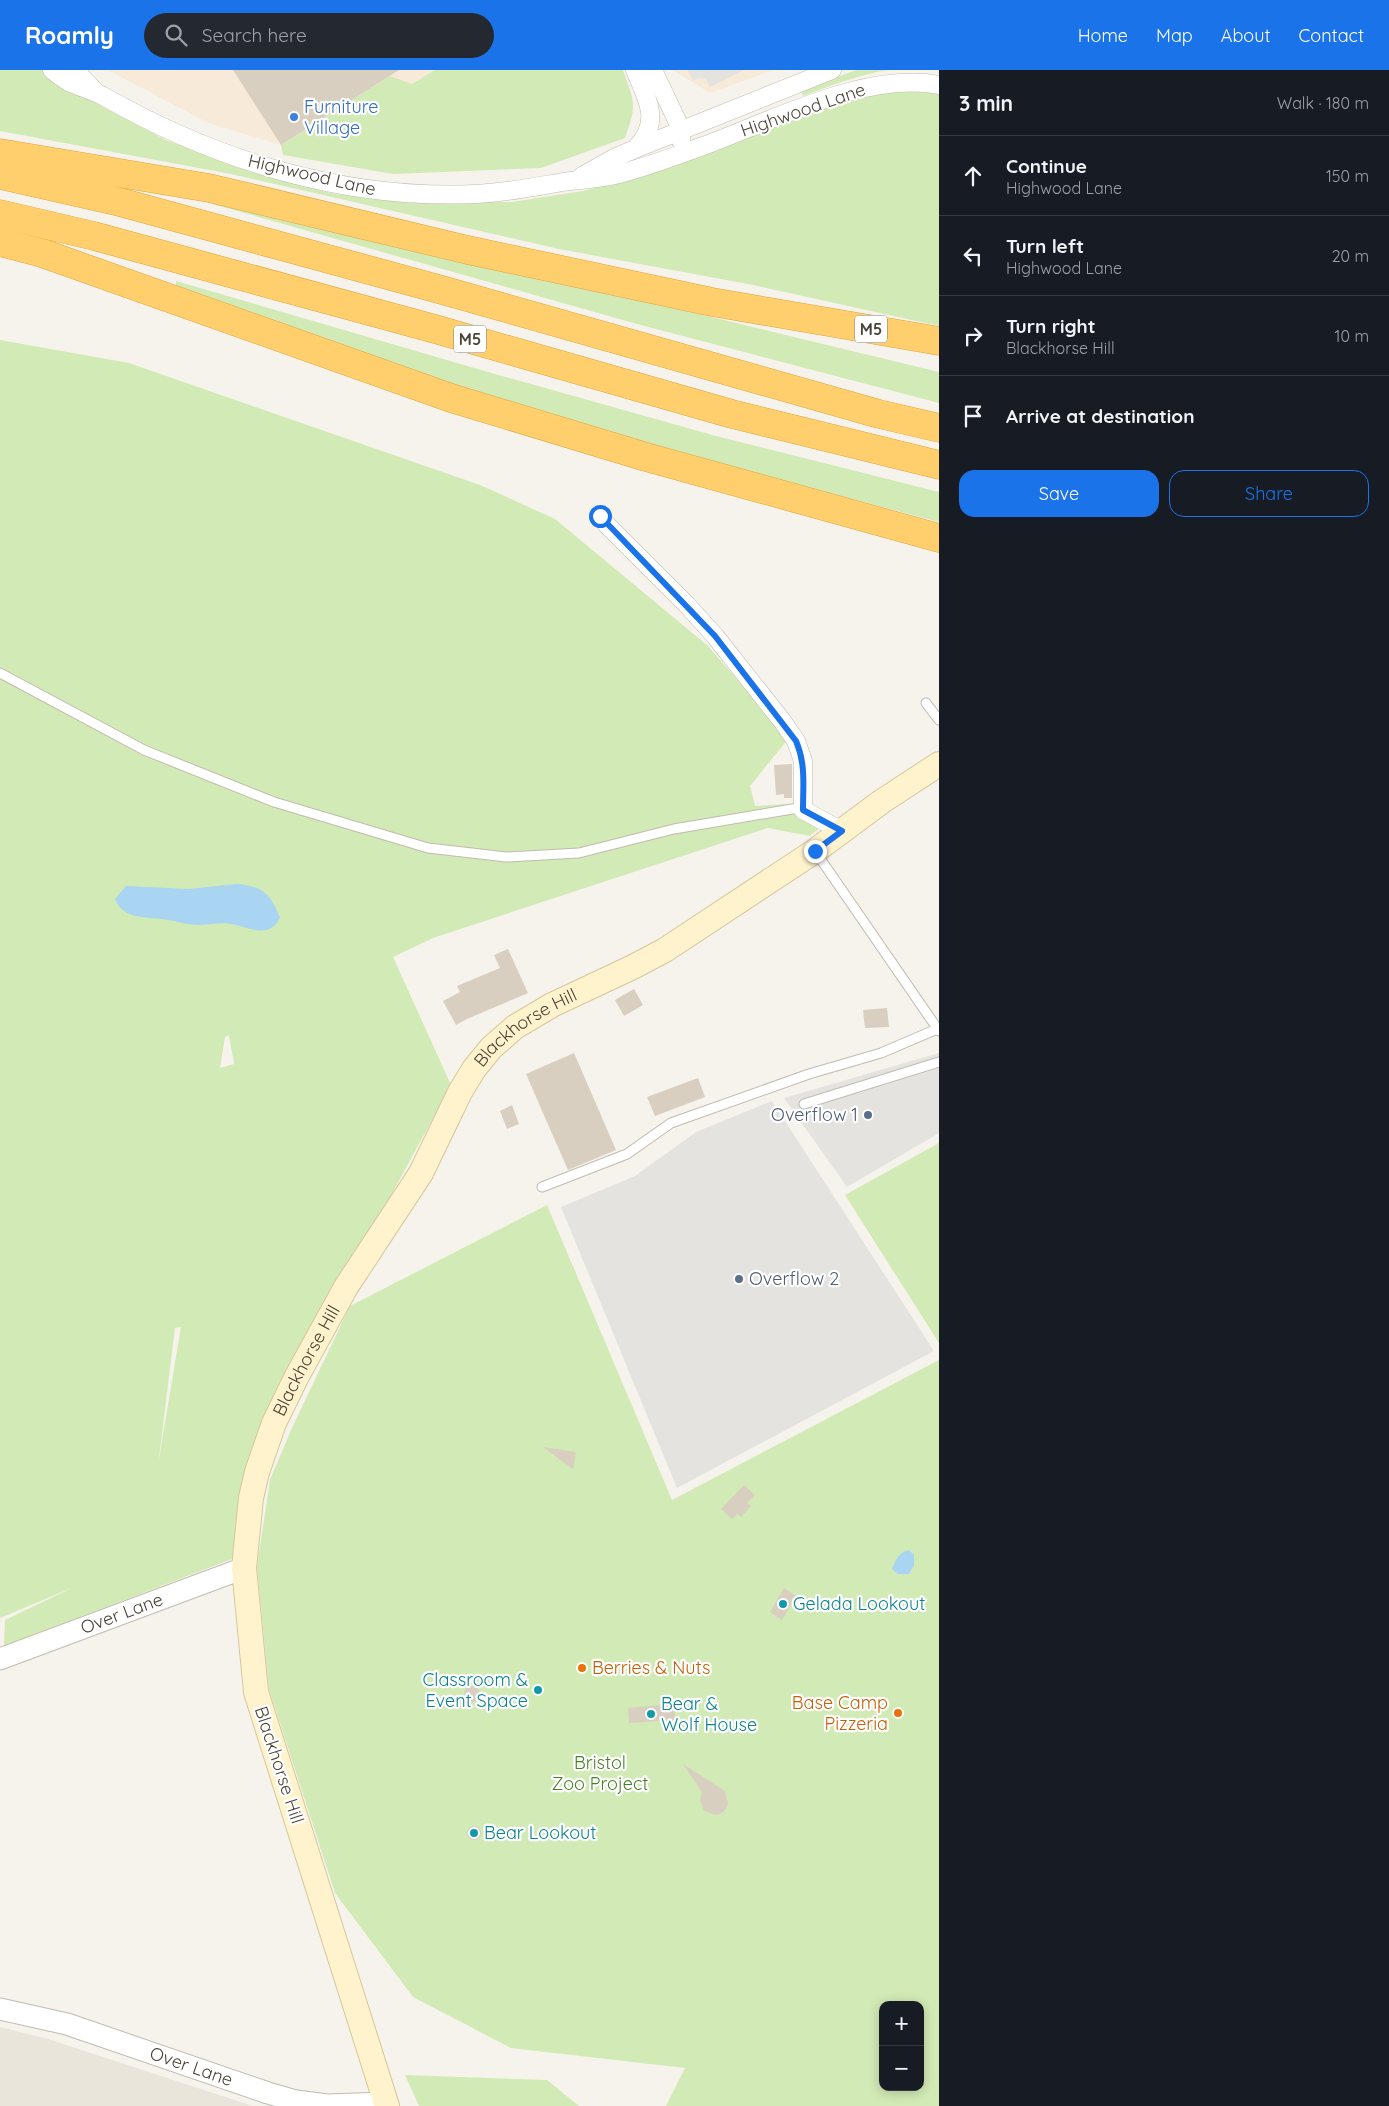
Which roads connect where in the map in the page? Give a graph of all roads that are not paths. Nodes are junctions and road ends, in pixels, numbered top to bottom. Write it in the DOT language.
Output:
graph roads {
  1 [pos="52,70"];
  2 [pos="75,70"];
  3 [pos="635,70"];
  4 [pos="653,70"];
  5 [pos="832,70"];
  6 [pos="939,85"];
  7 [pos="94,91"];
  8 [pos="668,99"];
  9 [pos="710,117"];
  10 [pos="681,129"];
  11 [pos="635,149"];
  12 [pos="0,153"];
  13 [pos="670,158"];
  14 [pos="0,175"];
  15 [pos="575,180"];
  16 [pos="0,214"];
  17 [pos="0,243"];
  18 [pos="806,317"];
  19 [pos="939,341"];
  20 [pos="939,359"];
  21 [pos="939,428"];
  22 [pos="939,465"];
  23 [pos="600,516"];
  24 [pos="939,538"];
  25 [pos="0,673"];
  26 [pos="926,703"];
  27 [pos="939,720"];
  28 [pos="939,764"];
  29 [pos="803,810"];
  30 [pos="842,831"];
  31 [pos="815,851"];
  32 [pos="938,1030"];
  33 [pos="939,1062"];
  34 [pos="804,1104"];
  35 [pos="542,1187"];
  36 [pos="244,1568"];
  37 [pos="0,1659"];
  38 [pos="0,2009"];
  39 [pos="387,2104"];
  40 [pos="327,2105"];
  1 -- 7 [label="street, Highwood Lane"];
  2 -- 7 [label="street, Highwood Lane"];
  3 -- 11 [label="street"];
  4 -- 8 [label="street"];
  5 -- 9 [label="street, Highwood Lane"];
  6 -- 13 [label="street, Highwood Lane"];
  7 -- 15 [label="street, Highwood Lane"];
  8 -- 9 [label="street"];
  8 -- 10 [label="street"];
  9 -- 10 [label="street, Highwood Lane"];
  10 -- 11 [label="street, Highwood Lane"];
  10 -- 13 [label="street"];
  11 -- 15 [label="street, Highwood Lane"];
  12 -- 18 [label="highway, M5"];
  13 -- 15 [label="street, Highwood Lane"];
  14 -- 21 [label="highway, M5"];
  16 -- 22 [label="highway, M5"];
  17 -- 24 [label="highway"];
  18 -- 19 [label="highway, M5"];
  18 -- 20 [label="highway, M5"];
  23 -- 29 [label="street"];
  25 -- 29 [label="lane"];
  26 -- 27 [label="lane"];
  28 -- 30 [label="main road, Blackhorse Hill"];
  29 -- 30 [label="street"];
  30 -- 31 [label="main road, Blackhorse Hill"];
  31 -- 32 [label="lane"];
  31 -- 36 [label="main road, Blackhorse Hill"];
  32 -- 35 [label="lane"];
  33 -- 34 [label="lane"];
  36 -- 37 [label="street, Over Lane"];
  36 -- 39 [label="main road, Blackhorse Hill"];
  38 -- 40 [label="street, Over Lane"];
  39 -- 40 [label="street, Over Lane"];
}
